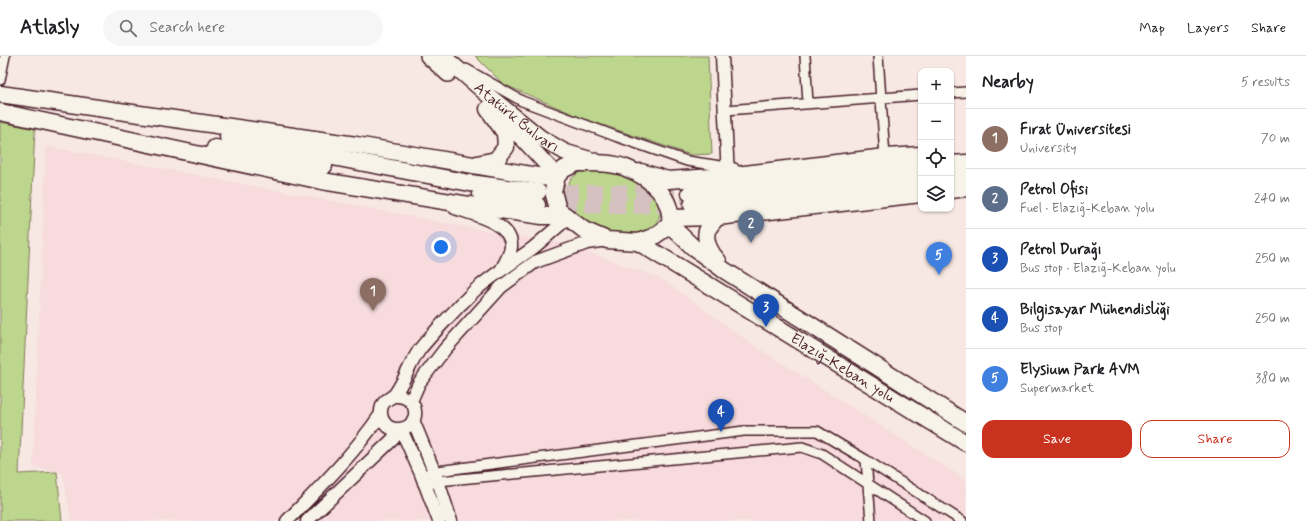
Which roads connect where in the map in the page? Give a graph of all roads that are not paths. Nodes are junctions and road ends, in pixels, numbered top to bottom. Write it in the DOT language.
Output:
graph roads {
  1 [pos="4,56"];
  2 [pos="428,56"];
  3 [pos="444,56"];
  4 [pos="722,56"];
  5 [pos="805,56"];
  6 [pos="878,56"];
  7 [pos="0,80"];
  8 [pos="966,92"];
  9 [pos="954,93"];
  10 [pos="0,94"];
  11 [pos="918,94"];
  12 [pos="882,97"];
  13 [pos="808,103"];
  14 [pos="488,109"];
  15 [pos="726,110"];
  16 [pos="0,112"];
  17 [pos="966,153"];
  18 [pos="954,154"];
  19 [pos="918,155"];
  20 [pos="885,157"];
  21 [pos="600,163"];
  22 [pos="966,163"];
  23 [pos="954,164"];
  24 [pos="474,165"];
  25 [pos="626,167"];
  26 [pos="918,168"];
  27 [pos="728,172"];
  28 [pos="966,175"];
  29 [pos="954,176"];
  30 [pos="556,178"];
  31 [pos="918,179"];
  32 [pos="966,188"];
  33 [pos="954,190"];
  34 [pos="918,194"];
  35 [pos="426,198"];
  36 [pos="567,217"];
  37 [pos="717,217"];
  38 [pos="670,222"];
  39 [pos="607,240"];
  40 [pos="638,242"];
  41 [pos="499,272"];
  42 [pos="735,278"];
  43 [pos="394,396"];
  44 [pos="411,401"];
  45 [pos="381,414"];
  46 [pos="414,420"];
  47 [pos="966,423"];
  48 [pos="399,429"];
  49 [pos="966,443"];
  50 [pos="866,460"];
  51 [pos="436,476"];
  52 [pos="422,479"];
  53 [pos="868,484"];
  54 [pos="287,521"];
  55 [pos="307,521"];
  56 [pos="439,521"];
  57 [pos="451,521"];
  58 [pos="871,521"];
  59 [pos="925,521"];
  60 [pos="962,521"];
  1 -- 7 [label="street"];
  2 -- 14 [label="main road, Atatürk Bulvarı"];
  3 -- 21 [label="main road, Atatürk Bulvarı"];
  3 -- 27 [label="street"];
  4 -- 15 [label="street"];
  5 -- 13 [label="street"];
  6 -- 12 [label="street"];
  8 -- 9 [label="street"];
  10 -- 16 [label="highway"];
  10 -- 24 [label="highway"];
  11 -- 12 [label="street"];
  12 -- 13 [label="street"];
  12 -- 20 [label="street"];
  13 -- 15 [label="street"];
  14 -- 24 [label="highway"];
  14 -- 30 [label="main road, Atatürk Bulvarı"];
  15 -- 27 [label="street"];
  16 -- 35 [label="highway"];
  17 -- 18 [label="highway"];
  19 -- 20 [label="highway"];
  20 -- 27 [label="highway"];
  21 -- 25 [label="highway"];
  21 -- 30 [label="highway"];
  22 -- 23 [label="highway"];
  24 -- 30 [label="highway"];
  25 -- 27 [label="highway"];
  25 -- 38 [label="highway"];
  26 -- 31 [label="highway"];
  28 -- 29 [label="highway"];
  30 -- 36 [label="highway"];
  32 -- 33 [label="highway"];
  34 -- 37 [label="highway"];
  35 -- 36 [label="highway"];
  35 -- 41 [label="street"];
  36 -- 39 [label="highway"];
  36 -- 41 [label="street"];
  37 -- 38 [label="highway"];
  37 -- 42 [label="highway"];
  38 -- 40 [label="highway"];
  38 -- 42 [label="highway, Elazığ-Keban yolu"];
  39 -- 40 [label="highway"];
  39 -- 44 [label="street"];
  40 -- 49 [label="highway, Elazığ-Keban yolu"];
  41 -- 43 [label="street"];
  42 -- 47 [label="highway, Elazığ-Keban yolu"];
  43 -- 44 [label="street"];
  43 -- 45 [label="street"];
  44 -- 46 [label="street"];
  45 -- 48 [label="street"];
  45 -- 54 [label="street"];
  46 -- 48 [label="street"];
  46 -- 51 [label="street"];
  48 -- 52 [label="street"];
  48 -- 55 [label="street"];
  50 -- 51 [label="street"];
  50 -- 53 [label="street"];
  50 -- 60 [label="street"];
  51 -- 52 [label="street"];
  51 -- 53 [label="street"];
  51 -- 57 [label="street"];
  52 -- 56 [label="street"];
  53 -- 58 [label="street"];
  53 -- 59 [label="street"];
}
